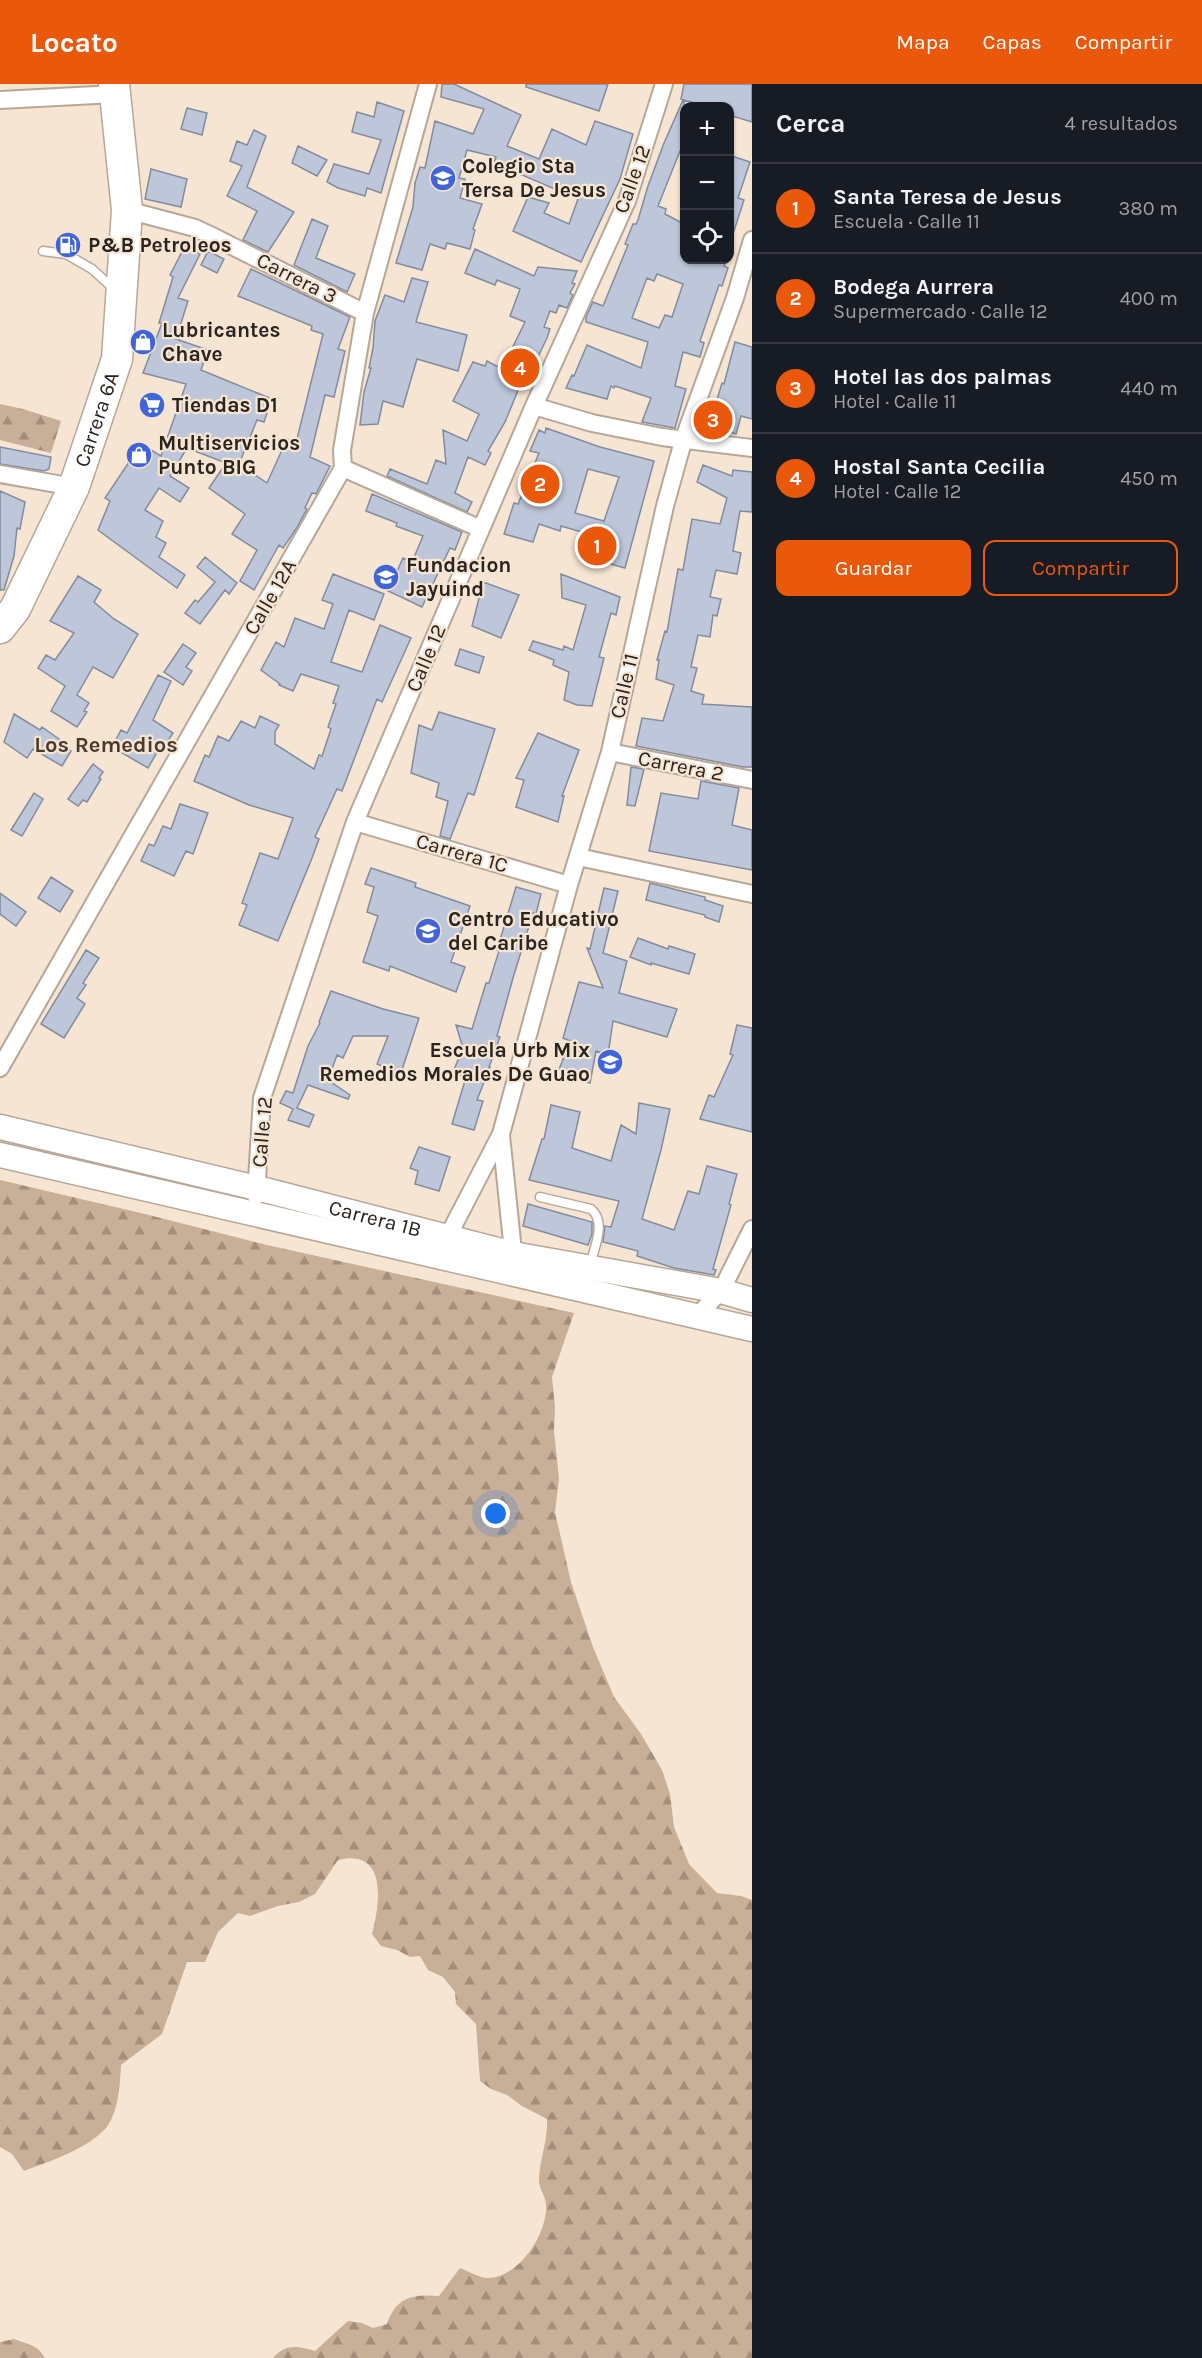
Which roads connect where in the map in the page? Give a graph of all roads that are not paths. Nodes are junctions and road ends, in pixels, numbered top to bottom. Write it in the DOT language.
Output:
graph roads {
  1 [pos="428,84"];
  2 [pos="664,84"];
  3 [pos="115,89"];
  4 [pos="0,100"];
  5 [pos="127,210"];
  6 [pos="752,240"];
  7 [pos="43,251"];
  8 [pos="121,295"];
  9 [pos="365,313"];
  10 [pos="534,406"];
  11 [pos="684,438"];
  12 [pos="752,448"];
  13 [pos="343,468"];
  14 [pos="0,474"];
  15 [pos="74,487"];
  16 [pos="481,529"];
  17 [pos="0,628"];
  18 [pos="610,752"];
  19 [pos="752,780"];
  20 [pos="355,822"];
  21 [pos="578,857"];
  22 [pos="569,885"];
  23 [pos="752,894"];
  24 [pos="0,1068"];
  25 [pos="0,1126"];
  26 [pos="501,1134"];
  27 [pos="0,1155"];
  28 [pos="257,1188"];
  29 [pos="540,1197"];
  30 [pos="256,1214"];
  31 [pos="752,1229"];
  32 [pos="446,1248"];
  33 [pos="515,1264"];
  34 [pos="590,1268"];
  35 [pos="721,1291"];
  36 [pos="752,1300"];
  37 [pos="698,1316"];
  38 [pos="752,1329"];
  1 -- 9 [label="street, Calle 12A"];
  2 -- 10 [label="street, Calle 12"];
  3 -- 4 [label="street"];
  3 -- 5 [label="highway, Carrera 6A"];
  5 -- 8 [label="highway, Carrera 6A"];
  5 -- 9 [label="street, Carrera 3"];
  6 -- 11 [label="street, Calle 11"];
  7 -- 8 [label="lane"];
  8 -- 15 [label="highway, Carrera 6A"];
  9 -- 13 [label="street, Calle 12A"];
  10 -- 11 [label="street"];
  10 -- 16 [label="street, Calle 12"];
  11 -- 12 [label="street"];
  11 -- 18 [label="street, Calle 11"];
  13 -- 16 [label="street"];
  13 -- 24 [label="street, Calle 12A"];
  14 -- 15 [label="street"];
  15 -- 17 [label="highway, Carrera 6A"];
  16 -- 20 [label="street, Calle 12"];
  18 -- 19 [label="street, Carrera 2"];
  18 -- 21 [label="street, Calle 11"];
  20 -- 22 [label="street, Carrera 1C"];
  20 -- 28 [label="street, Calle 12"];
  21 -- 22 [label="street, Calle 11"];
  21 -- 23 [label="street"];
  22 -- 26 [label="street, Calle 11"];
  25 -- 28 [label="street, Carrera 1B"];
  26 -- 32 [label="street"];
  26 -- 33 [label="street"];
  27 -- 30 [label="street, Carrera 1B"];
  28 -- 30 [label="street, Calle 12"];
  28 -- 32 [label="street, Carrera 1B"];
  29 -- 34 [label="lane"];
  30 -- 32 [label="street, Carrera 1B"];
  31 -- 35 [label="street"];
  32 -- 33 [label="street, Carrera 1B"];
  33 -- 34 [label="street, Carrera 1B"];
  33 -- 37 [label="street, Carrera 1B"];
  34 -- 35 [label="street, Carrera 1B"];
  35 -- 36 [label="street, Carrera 1B"];
  35 -- 37 [label="street"];
  37 -- 38 [label="street, Carrera 1B"];
}
